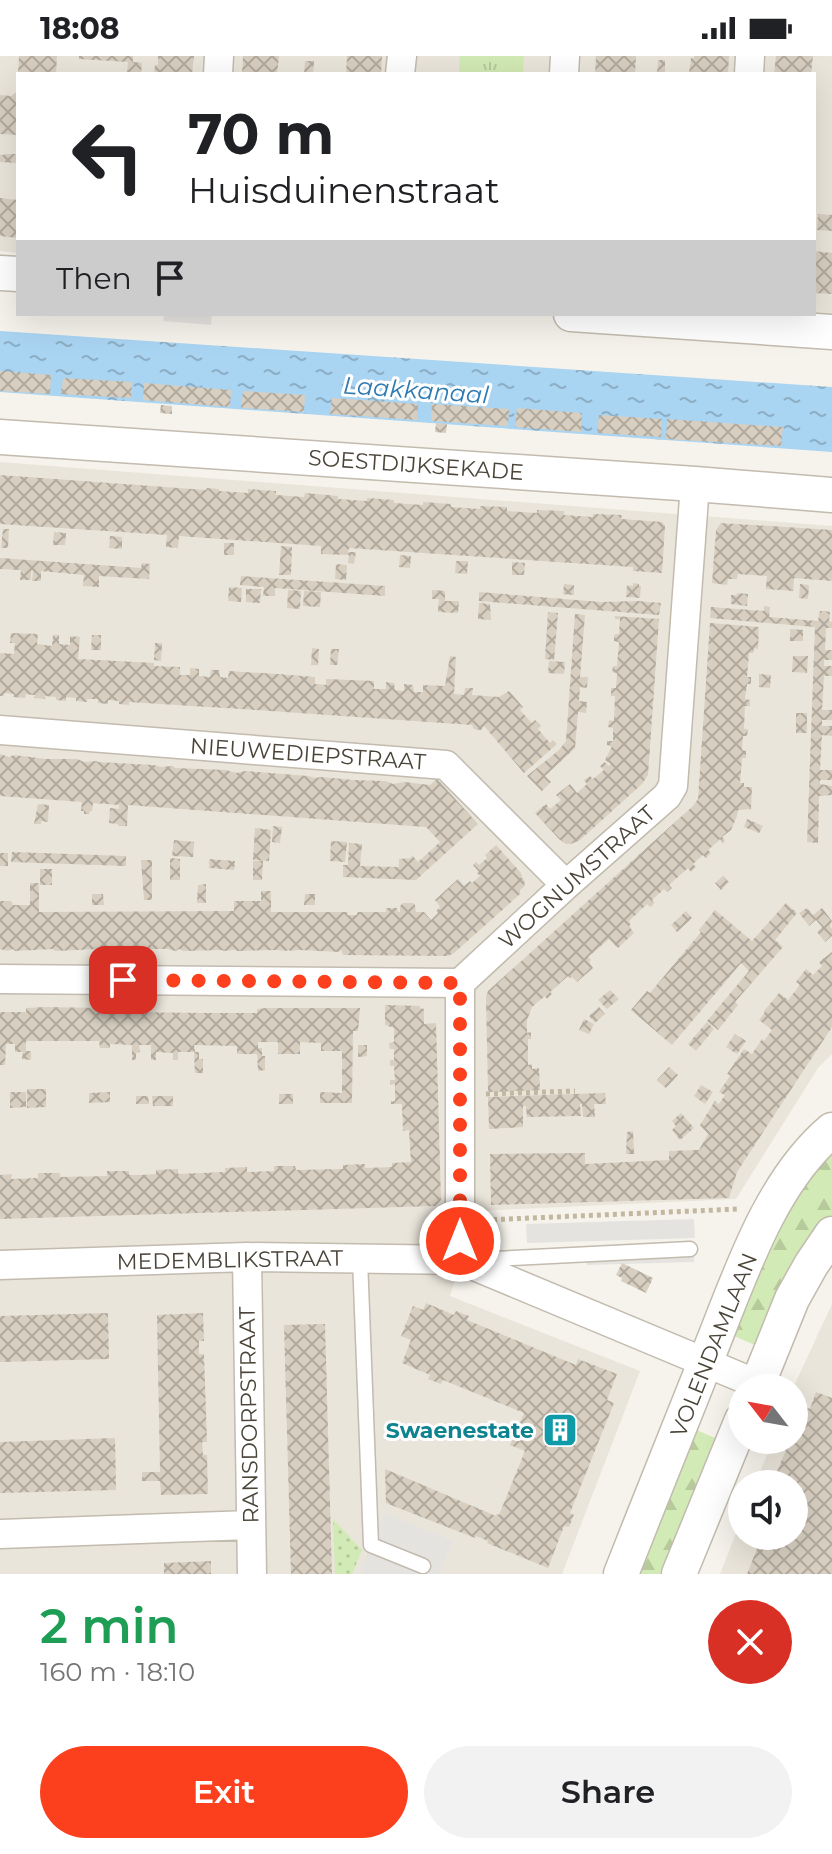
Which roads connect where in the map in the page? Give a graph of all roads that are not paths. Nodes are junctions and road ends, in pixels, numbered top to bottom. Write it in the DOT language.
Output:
graph roads {
  1 [pos="625,316"];
  2 [pos="732,320"];
  3 [pos="832,332"];
  4 [pos="0,437"];
  5 [pos="695,484"];
  6 [pos="832,495"];
  7 [pos="0,730"];
  8 [pos="566,885"];
  9 [pos="0,979"];
  10 [pos="460,983"];
  11 [pos="832,1130"];
  12 [pos="832,1234"];
  13 [pos="690,1249"];
  14 [pos="247,1257"];
  15 [pos="360,1259"];
  16 [pos="460,1260"];
  17 [pos="0,1265"];
  18 [pos="706,1362"];
  19 [pos="731,1374"];
  20 [pos="761,1374"];
  21 [pos="728,1454"];
  22 [pos="250,1525"];
  23 [pos="0,1534"];
  24 [pos="423,1566"];
  25 [pos="252,1574"];
  26 [pos="621,1574"];
  27 [pos="679,1574"];
  1 -- 2 [label="street"];
  2 -- 3 [label="street"];
  4 -- 5 [label="street, SOESTDIJKSEKADE"];
  5 -- 6 [label="street, SOESTDIJKSEKADE"];
  5 -- 8 [label="street, WOGNUMSTRAAT"];
  7 -- 8 [label="street, NIEUWEDIEPSTRAAT"];
  8 -- 10 [label="street, WOGNUMSTRAAT"];
  9 -- 10 [label="street"];
  10 -- 16 [label="street"];
  11 -- 18 [label="street, VOLENDAMLAAN"];
  12 -- 20 [label="street"];
  13 -- 16 [label="lane, MEDEMBLIKSTRAAT"];
  14 -- 15 [label="street, MEDEMBLIKSTRAAT"];
  14 -- 17 [label="street, MEDEMBLIKSTRAAT"];
  14 -- 22 [label="street, RANSDORPSTRAAT"];
  15 -- 16 [label="street, MEDEMBLIKSTRAAT"];
  15 -- 24 [label="lane"];
  16 -- 18 [label="street, MEDEMBLIKSTRAAT"];
  18 -- 19 [label="street, MEDEMBLIKSTRAAT"];
  18 -- 26 [label="street, VOLENDAMLAAN"];
  21 -- 27 [label="street"];
  22 -- 23 [label="street"];
  22 -- 25 [label="street, RANSDORPSTRAAT"];
}
